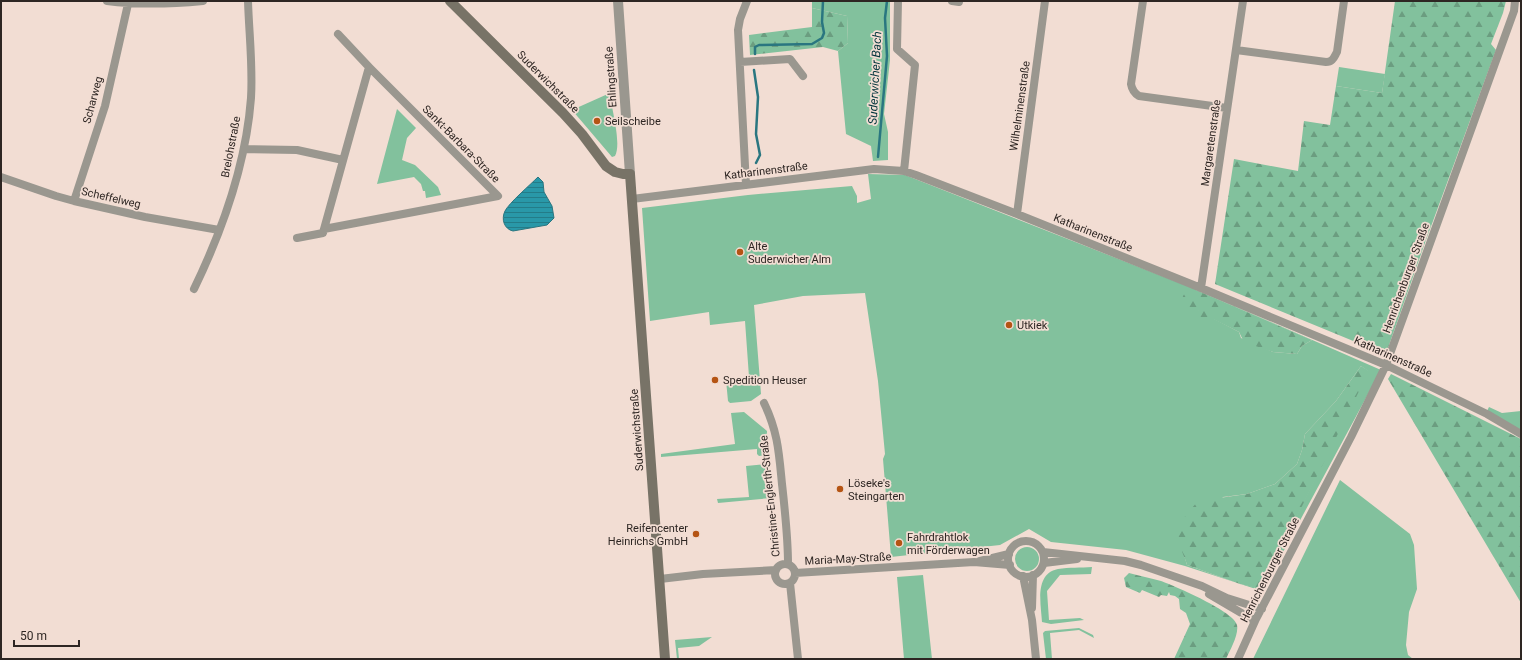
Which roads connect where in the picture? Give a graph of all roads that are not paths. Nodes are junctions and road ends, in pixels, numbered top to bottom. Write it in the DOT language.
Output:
graph roads {
  1 [pos="107,1"];
  2 [pos="203,1"];
  3 [pos="248,1"];
  4 [pos="450,1"];
  5 [pos="618,1"];
  6 [pos="747,1"];
  7 [pos="898,1"];
  8 [pos="1045,1"];
  9 [pos="1143,1"];
  10 [pos="1243,1"];
  11 [pos="1344,1"];
  12 [pos="1515,1"];
  13 [pos="128,4"];
  14 [pos="338,34"];
  15 [pos="1236,50"];
  16 [pos="740,62"];
  17 [pos="369,66"];
  18 [pos="803,76"];
  19 [pos="1227,108"];
  20 [pos="244,148"];
  21 [pos="343,160"];
  22 [pos="904,171"];
  23 [pos="630,174"];
  24 [pos="1,177"];
  25 [pos="746,185"];
  26 [pos="632,199"];
  27 [pos="74,201"];
  28 [pos="1017,214"];
  29 [pos="324,229"];
  30 [pos="219,230"];
  31 [pos="297,238"];
  32 [pos="1201,288"];
  33 [pos="194,289"];
  34 [pos="1386,364"];
  35 [pos="764,404"];
  36 [pos="1521,434"];
  37 [pos="1043,552"];
  38 [pos="1009,554"];
  39 [pos="1095,558"];
  40 [pos="974,562"];
  41 [pos="1044,563"];
  42 [pos="788,564"];
  43 [pos="1010,565"];
  44 [pos="776,570"];
  45 [pos="795,573"];
  46 [pos="1033,575"];
  47 [pos="1023,576"];
  48 [pos="660,579"];
  49 [pos="1184,580"];
  50 [pos="790,583"];
  51 [pos="1262,609"];
  52 [pos="1032,620"];
  53 [pos="1255,621"];
  54 [pos="666,659"];
  55 [pos="798,659"];
  56 [pos="1036,659"];
  57 [pos="1238,659"];
  1 -- 13 [label="street"];
  2 -- 13 [label="street"];
  3 -- 20 [label="street, Brelohstraße"];
  4 -- 23 [label="main road, Suderwichstraße"];
  5 -- 23 [label="street, Ehlingstraße"];
  6 -- 16 [label="street"];
  7 -- 22 [label="street"];
  8 -- 28 [label="street, Wilhelminenstraße"];
  9 -- 19 [label="street"];
  10 -- 15 [label="street, Margaretenstraße"];
  11 -- 15 [label="street"];
  12 -- 34 [label="street, Henrichenburger Straße"];
  13 -- 27 [label="street, Scharweg"];
  14 -- 17 [label="street, Sankt-Barbara-Straße"];
  15 -- 19 [label="street, Margaretenstraße"];
  16 -- 18 [label="street"];
  16 -- 25 [label="street"];
  17 -- 21 [label="street"];
  17 -- 29 [label="street, Sankt-Barbara-Straße"];
  19 -- 32 [label="street, Margaretenstraße"];
  20 -- 21 [label="street"];
  20 -- 30 [label="street, Brelohstraße"];
  21 -- 29 [label="street"];
  22 -- 25 [label="street, Katharinenstraße"];
  22 -- 28 [label="street, Katharinenstraße"];
  23 -- 26 [label="main road, Ehlingstraße"];
  24 -- 27 [label="street, Scheffelweg"];
  25 -- 26 [label="street, Katharinenstraße"];
  26 -- 48 [label="main road, Suderwichstraße"];
  27 -- 30 [label="street, Scheffelweg"];
  28 -- 32 [label="street, Katharinenstraße"];
  29 -- 31 [label="street, Sankt-Barbara-Straße"];
  30 -- 33 [label="street, Brelohstraße"];
  32 -- 34 [label="street, Katharinenstraße"];
  34 -- 36 [label="street, Katharinenstraße"];
  34 -- 51 [label="street, Henrichenburger Straße"];
  35 -- 42 [label="street, Christine-Englerth-Straße"];
  37 -- 38 [label="street, Maria-May-Straße"];
  37 -- 39 [label="street, Maria-May-Straße"];
  37 -- 41 [label="street"];
  38 -- 40 [label="street, Maria-May-Straße"];
  38 -- 43 [label="street"];
  39 -- 41 [label="street, Maria-May-Straße"];
  39 -- 49 [label="street, Maria-May-Straße"];
  40 -- 43 [label="street, Maria-May-Straße"];
  40 -- 45 [label="street, Maria-May-Straße"];
  41 -- 46 [label="street"];
  42 -- 44 [label="street"];
  42 -- 45 [label="street"];
  43 -- 47 [label="street"];
  44 -- 48 [label="street, Christine-Englerth-Straße"];
  44 -- 50 [label="street"];
  45 -- 50 [label="street"];
  46 -- 47 [label="street"];
  46 -- 52 [label="street"];
  47 -- 52 [label="street"];
  48 -- 54 [label="main road, Suderwichstraße"];
  49 -- 51 [label="street, Maria-May-Straße"];
  49 -- 53 [label="street, Maria-May-Straße"];
  50 -- 55 [label="street"];
  51 -- 53 [label="street, Henrichenburger Straße"];
  52 -- 56 [label="street"];
  53 -- 57 [label="street, Henrichenburger Straße"];
}
